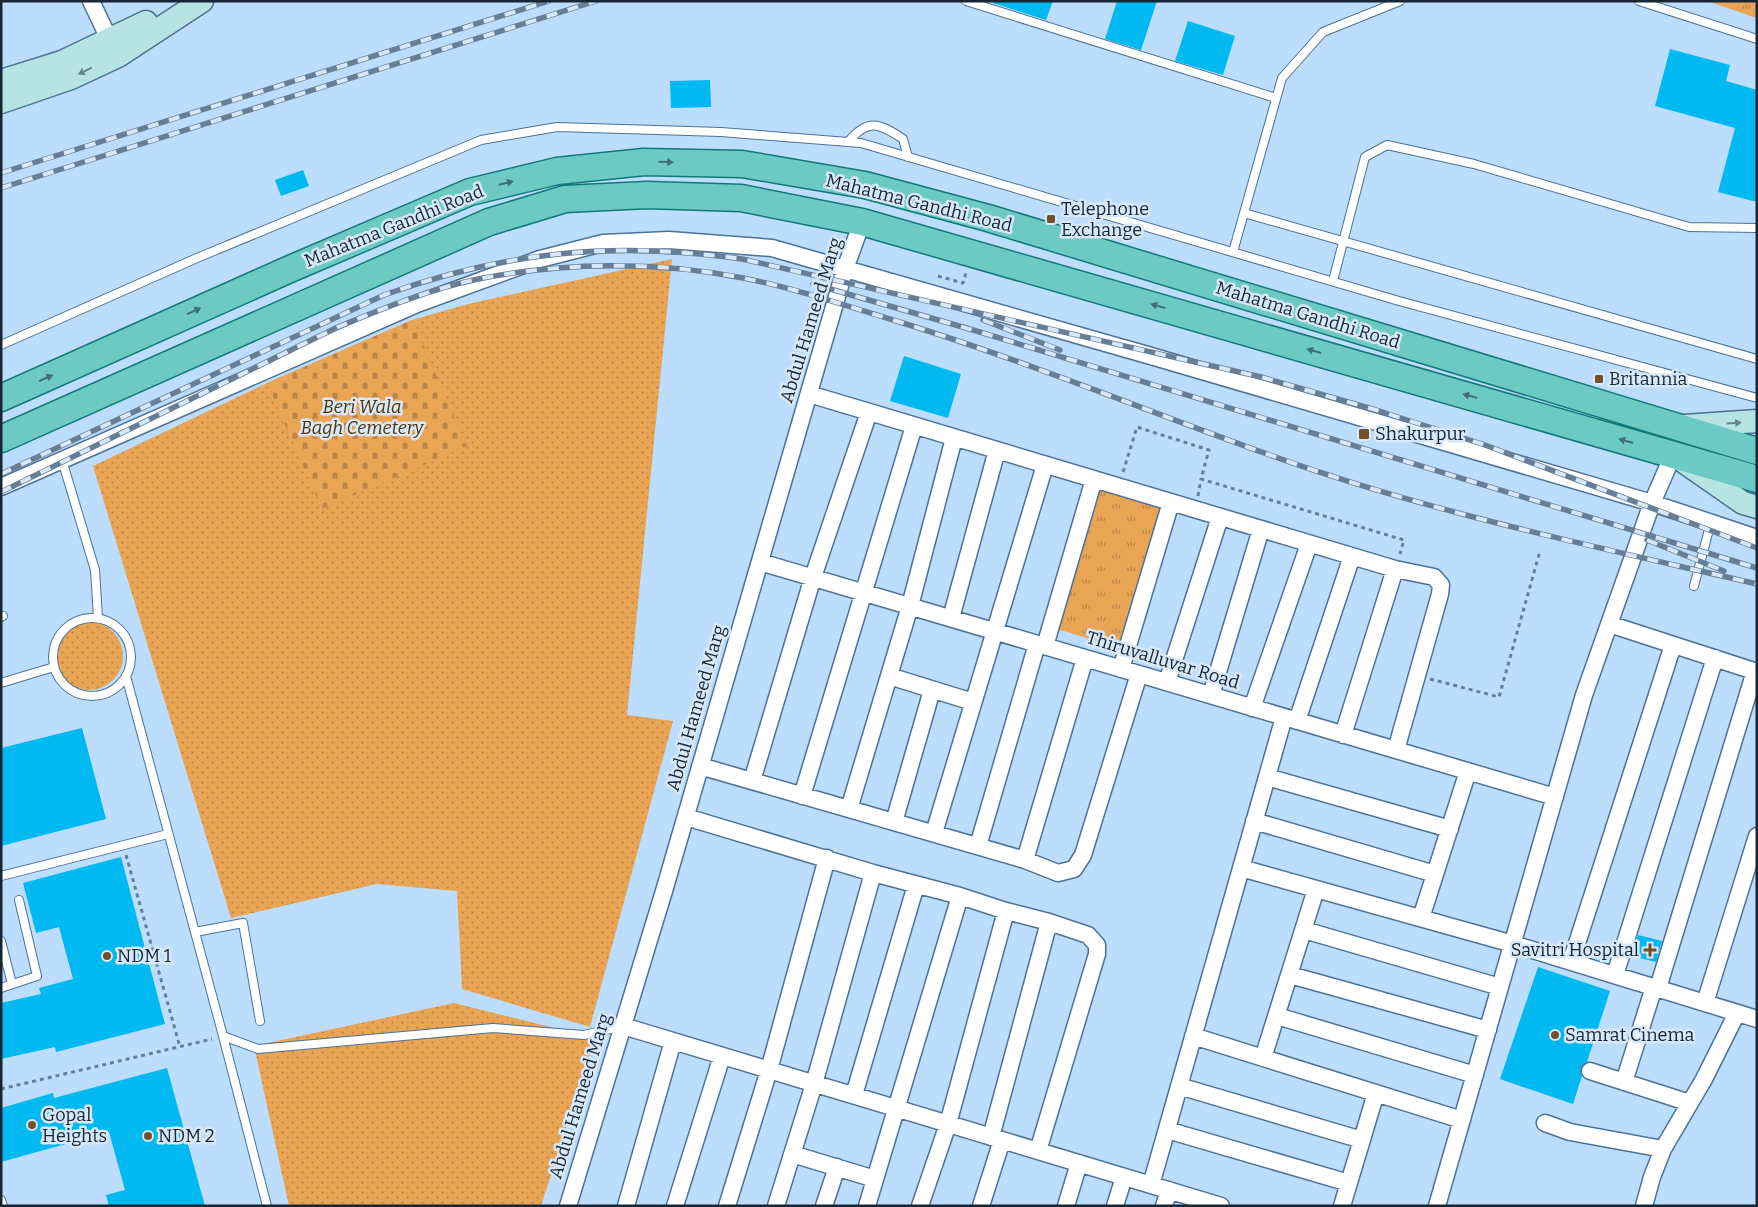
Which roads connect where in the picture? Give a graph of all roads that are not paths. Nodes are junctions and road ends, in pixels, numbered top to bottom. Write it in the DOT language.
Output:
graph roads {
  1 [pos="91,1"];
  2 [pos="183,1"];
  3 [pos="202,1"];
  4 [pos="966,1"];
  5 [pos="1400,1"];
  6 [pos="1639,1"];
  7 [pos="1757,39"];
  8 [pos="114,48"];
  9 [pos="1,82"];
  10 [pos="1276,98"];
  11 [pos="1,102"];
  12 [pos="848,142"];
  13 [pos="908,157"];
  14 [pos="1244,213"];
  15 [pos="862,222"];
  16 [pos="1757,228"];
  17 [pos="1343,242"];
  18 [pos="1233,252"];
  19 [pos="845,269"];
  20 [pos="1333,281"];
  21 [pos="1,345"];
  22 [pos="1757,359"];
  23 [pos="809,394"];
  24 [pos="1,398"];
  25 [pos="1757,398"];
  26 [pos="869,412"];
  27 [pos="1757,421"];
  28 [pos="914,426"];
  29 [pos="1676,427"];
  30 [pos="954,438"];
  31 [pos="1,439"];
  32 [pos="997,450"];
  33 [pos="1752,450"];
  34 [pos="1673,455"];
  35 [pos="62,459"];
  36 [pos="1045,465"];
  37 [pos="1747,476"];
  38 [pos="1094,479"];
  39 [pos="1,487"];
  40 [pos="1171,502"];
  41 [pos="1652,502"];
  42 [pos="1757,507"];
  43 [pos="1220,517"];
  44 [pos="1711,522"];
  45 [pos="1261,529"];
  46 [pos="1757,538"];
  47 [pos="1309,544"];
  48 [pos="1352,556"];
  49 [pos="760,562"];
  50 [pos="1395,569"];
  51 [pos="812,577"];
  52 [pos="1694,586"];
  53 [pos="862,592"];
  54 [pos="910,606"];
  55 [pos="98,618"];
  56 [pos="951,618"];
  57 [pos="1609,624"];
  58 [pos="994,631"];
  59 [pos="1041,645"];
  60 [pos="1673,645"];
  61 [pos="1085,658"];
  62 [pos="1715,658"];
  63 [pos="54,667"];
  64 [pos="1121,669"];
  65 [pos="1756,672"];
  66 [pos="1139,674"];
  67 [pos="126,676"];
  68 [pos="889,676"];
  69 [pos="1167,682"];
  70 [pos="1,683"];
  71 [pos="932,690"];
  72 [pos="1211,695"];
  73 [pos="973,702"];
  74 [pos="1252,708"];
  75 [pos="1291,719"];
  76 [pos="1343,735"];
  77 [pos="1396,750"];
  78 [pos="700,766"];
  79 [pos="1468,771"];
  80 [pos="1267,777"];
  81 [pos="752,781"];
  82 [pos="802,796"];
  83 [pos="1555,797"];
  84 [pos="849,809"];
  85 [pos="686,817"];
  86 [pos="1254,820"];
  87 [pos="894,822"];
  88 [pos="1450,828"];
  89 [pos="934,833"];
  90 [pos="168,834"];
  91 [pos="1757,836"];
  92 [pos="978,846"];
  93 [pos="828,858"];
  94 [pos="1026,860"];
  95 [pos="1241,868"];
  96 [pos="873,873"];
  97 [pos="1435,874"];
  98 [pos="1,876"];
  99 [pos="916,885"];
  100 [pos="1316,889"];
  101 [pos="960,896"];
  102 [pos="19,900"];
  103 [pos="1006,912"];
  104 [pos="1422,918"];
  105 [pos="1049,922"];
  106 [pos="1304,930"];
  107 [pos="196,932"];
  108 [pos="1,941"];
  109 [pos="1512,944"];
  110 [pos="1571,962"];
  111 [pos="1290,975"];
  112 [pos="1615,975"];
  113 [pos="12,984"];
  114 [pos="1500,987"];
  115 [pos="1,988"];
  116 [pos="1656,988"];
  117 [pos="1705,1003"];
  118 [pos="1737,1013"];
  119 [pos="1277,1016"];
  120 [pos="1757,1019"];
  121 [pos="260,1021"];
  122 [pos="623,1026"];
  123 [pos="1488,1030"];
  124 [pos="223,1036"];
  125 [pos="1194,1036"];
  126 [pos="673,1041"];
  127 [pos="722,1056"];
  128 [pos="1263,1058"];
  129 [pos="769,1070"];
  130 [pos="1590,1071"];
  131 [pos="1475,1075"];
  132 [pos="1624,1082"];
  133 [pos="814,1084"];
  134 [pos="1179,1086"];
  135 [pos="1376,1093"];
  136 [pos="854,1096"];
  137 [pos="1690,1103"];
  138 [pos="897,1108"];
  139 [pos="1462,1120"];
  140 [pos="1545,1123"];
  141 [pos="948,1124"];
  142 [pos="1167,1130"];
  143 [pos="997,1138"];
  144 [pos="1362,1140"];
  145 [pos="1663,1149"];
  146 [pos="1038,1151"];
  147 [pos="792,1154"];
  148 [pos="1079,1163"];
  149 [pos="837,1167"];
  150 [pos="1124,1177"];
  151 [pos="875,1178"];
  152 [pos="1349,1183"];
  153 [pos="1151,1185"];
  154 [pos="1167,1198"];
  155 [pos="1,1200"];
  156 [pos="1218,1205"];
  157 [pos="3,1206"];
  158 [pos="267,1206"];
  159 [pos="568,1206"];
  160 [pos="626,1206"];
  161 [pos="676,1206"];
  162 [pos="727,1206"];
  163 [pos="776,1206"];
  164 [pos="824,1206"];
  165 [pos="867,1206"];
  166 [pos="920,1206"];
  167 [pos="981,1206"];
  168 [pos="1066,1206"];
  169 [pos="1115,1206"];
  170 [pos="1342,1206"];
  171 [pos="1437,1206"];
  172 [pos="1644,1206"];
  1 -- 8 [label="street"];
  2 -- 8 [label="main road"];
  3 -- 8 [label="main road"];
  4 -- 10 [label="lane"];
  5 -- 10 [label="lane"];
  6 -- 7 [label="lane"];
  8 -- 9 [label="main road"];
  8 -- 11 [label="main road, one-way"];
  10 -- 14 [label="lane"];
  12 -- 13 [label="lane"];
  12 -- 13 [label="lane"];
  12 -- 21 [label="lane"];
  13 -- 18 [label="lane"];
  14 -- 17 [label="lane"];
  14 -- 18 [label="lane"];
  15 -- 19 [label="street, Abdul Hameed Marg"];
  15 -- 31 [label="main road, Mahatma Gandhi Road"];
  34 -- 15 [label="main road, Mahatma Gandhi Road, one-way"];
  16 -- 17 [label="lane"];
  17 -- 20 [label="lane"];
  17 -- 22 [label="lane"];
  18 -- 20 [label="lane"];
  19 -- 23 [label="street, Abdul Hameed Marg"];
  19 -- 35 [label="street"];
  19 -- 41 [label="street"];
  20 -- 25 [label="lane"];
  23 -- 26 [label="street"];
  23 -- 49 [label="street, Abdul Hameed Marg"];
  24 -- 29 [label="main road, Mahatma Gandhi Road, one-way"];
  26 -- 28 [label="street"];
  26 -- 51 [label="street"];
  29 -- 27 [label="main road, one-way"];
  28 -- 30 [label="street"];
  28 -- 53 [label="street"];
  29 -- 33 [label="main road, Mahatma Gandhi Road"];
  30 -- 32 [label="street"];
  30 -- 54 [label="street"];
  32 -- 36 [label="street"];
  32 -- 56 [label="street"];
  34 -- 37 [label="main road, Mahatma Gandhi Road"];
  34 -- 41 [label="street"];
  34 -- 42 [label="main road"];
  35 -- 39 [label="street"];
  35 -- 55 [label="lane"];
  36 -- 38 [label="street"];
  36 -- 58 [label="street"];
  38 -- 40 [label="street"];
  38 -- 59 [label="street"];
  40 -- 43 [label="street"];
  40 -- 64 [label="street"];
  41 -- 44 [label="street"];
  41 -- 57 [label="street"];
  43 -- 45 [label="street"];
  43 -- 69 [label="street"];
  44 -- 46 [label="street"];
  44 -- 52 [label="lane"];
  45 -- 47 [label="street"];
  45 -- 72 [label="street"];
  47 -- 48 [label="street"];
  47 -- 74 [label="street"];
  48 -- 50 [label="street"];
  48 -- 75 [label="street"];
  49 -- 51 [label="street, Thiruvalluvar Road"];
  49 -- 78 [label="street, Abdul Hameed Marg"];
  50 -- 76 [label="street"];
  50 -- 77 [label="street"];
  51 -- 53 [label="street, Thiruvalluvar Road"];
  51 -- 81 [label="street"];
  53 -- 54 [label="street, Thiruvalluvar Road"];
  53 -- 82 [label="street"];
  54 -- 56 [label="street, Thiruvalluvar Road"];
  54 -- 68 [label="street"];
  55 -- 63 [label="lane"];
  55 -- 67 [label="lane"];
  56 -- 58 [label="street, Thiruvalluvar Road"];
  57 -- 60 [label="street"];
  57 -- 83 [label="street"];
  58 -- 59 [label="street, Thiruvalluvar Road"];
  58 -- 73 [label="street"];
  59 -- 61 [label="street, Thiruvalluvar Road"];
  59 -- 92 [label="street"];
  60 -- 62 [label="street"];
  60 -- 110 [label="street"];
  61 -- 64 [label="street, Thiruvalluvar Road"];
  61 -- 94 [label="street"];
  62 -- 65 [label="street"];
  62 -- 112 [label="street"];
  63 -- 67 [label="lane"];
  63 -- 70 [label="lane"];
  64 -- 66 [label="street, Thiruvalluvar Road"];
  65 -- 116 [label="street"];
  66 -- 69 [label="street, Thiruvalluvar Road"];
  66 -- 94 [label="street"];
  67 -- 90 [label="lane"];
  68 -- 71 [label="street"];
  68 -- 84 [label="street"];
  69 -- 72 [label="street, Thiruvalluvar Road"];
  71 -- 73 [label="street"];
  71 -- 87 [label="street"];
  72 -- 74 [label="street, Thiruvalluvar Road"];
  73 -- 89 [label="street"];
  74 -- 75 [label="street, Thiruvalluvar Road"];
  75 -- 76 [label="street, Thiruvalluvar Road"];
  75 -- 80 [label="street"];
  76 -- 77 [label="street, Thiruvalluvar Road"];
  77 -- 79 [label="street, Thiruvalluvar Road"];
  78 -- 81 [label="street"];
  78 -- 85 [label="street, Abdul Hameed Marg"];
  79 -- 83 [label="street, Thiruvalluvar Road"];
  79 -- 88 [label="street"];
  80 -- 86 [label="street"];
  80 -- 88 [label="street"];
  81 -- 82 [label="street"];
  82 -- 84 [label="street"];
  83 -- 109 [label="street"];
  84 -- 87 [label="street"];
  85 -- 93 [label="street"];
  85 -- 122 [label="street, Abdul Hameed Marg"];
  86 -- 95 [label="street"];
  86 -- 97 [label="street"];
  87 -- 89 [label="street"];
  88 -- 97 [label="street"];
  89 -- 92 [label="street"];
  90 -- 98 [label="lane"];
  90 -- 107 [label="lane"];
  91 -- 117 [label="street"];
  92 -- 94 [label="street"];
  93 -- 96 [label="street"];
  93 -- 129 [label="street"];
  95 -- 100 [label="street"];
  95 -- 125 [label="street"];
  96 -- 99 [label="street"];
  96 -- 133 [label="street"];
  97 -- 104 [label="street"];
  99 -- 101 [label="street"];
  99 -- 136 [label="street"];
  100 -- 104 [label="street"];
  100 -- 106 [label="street"];
  101 -- 103 [label="street"];
  101 -- 138 [label="street"];
  102 -- 113 [label="lane"];
  103 -- 105 [label="street"];
  103 -- 141 [label="street"];
  104 -- 109 [label="street"];
  105 -- 143 [label="street"];
  105 -- 146 [label="street"];
  106 -- 111 [label="street"];
  106 -- 114 [label="street"];
  107 -- 121 [label="lane"];
  107 -- 124 [label="lane"];
  108 -- 113 [label="lane"];
  109 -- 110 [label="street"];
  109 -- 114 [label="street"];
  110 -- 112 [label="street"];
  111 -- 119 [label="street"];
  111 -- 123 [label="street"];
  112 -- 116 [label="street"];
  113 -- 115 [label="lane"];
  114 -- 123 [label="street"];
  116 -- 117 [label="street"];
  116 -- 132 [label="street"];
  117 -- 118 [label="street"];
  118 -- 120 [label="street"];
  118 -- 137 [label="street"];
  119 -- 128 [label="street"];
  119 -- 131 [label="street"];
  122 -- 124 [label="lane"];
  122 -- 126 [label="street"];
  122 -- 159 [label="street, Abdul Hameed Marg"];
  123 -- 131 [label="street"];
  124 -- 158 [label="lane"];
  125 -- 128 [label="street"];
  125 -- 134 [label="street"];
  126 -- 127 [label="street"];
  126 -- 160 [label="street"];
  127 -- 129 [label="street"];
  127 -- 161 [label="street"];
  128 -- 135 [label="street"];
  129 -- 133 [label="street"];
  129 -- 162 [label="street"];
  130 -- 132 [label="street"];
  131 -- 139 [label="street"];
  132 -- 137 [label="street"];
  133 -- 136 [label="street"];
  133 -- 147 [label="street"];
  134 -- 142 [label="street"];
  134 -- 144 [label="street"];
  135 -- 139 [label="street"];
  135 -- 144 [label="street"];
  136 -- 138 [label="street"];
  137 -- 145 [label="street"];
  138 -- 141 [label="street"];
  138 -- 151 [label="street"];
  139 -- 171 [label="street"];
  140 -- 145 [label="street"];
  141 -- 143 [label="street"];
  141 -- 166 [label="street"];
  142 -- 152 [label="street"];
  142 -- 153 [label="street"];
  143 -- 146 [label="street"];
  143 -- 167 [label="street"];
  144 -- 152 [label="street"];
  145 -- 172 [label="street"];
  146 -- 148 [label="street"];
  147 -- 149 [label="street"];
  147 -- 163 [label="street"];
  148 -- 150 [label="street"];
  148 -- 168 [label="street"];
  149 -- 151 [label="street"];
  149 -- 164 [label="street"];
  150 -- 153 [label="street"];
  150 -- 169 [label="street"];
  151 -- 165 [label="street"];
  152 -- 170 [label="street"];
  153 -- 154 [label="street"];
  154 -- 156 [label="street"];
  155 -- 157 [label="lane"];
}
